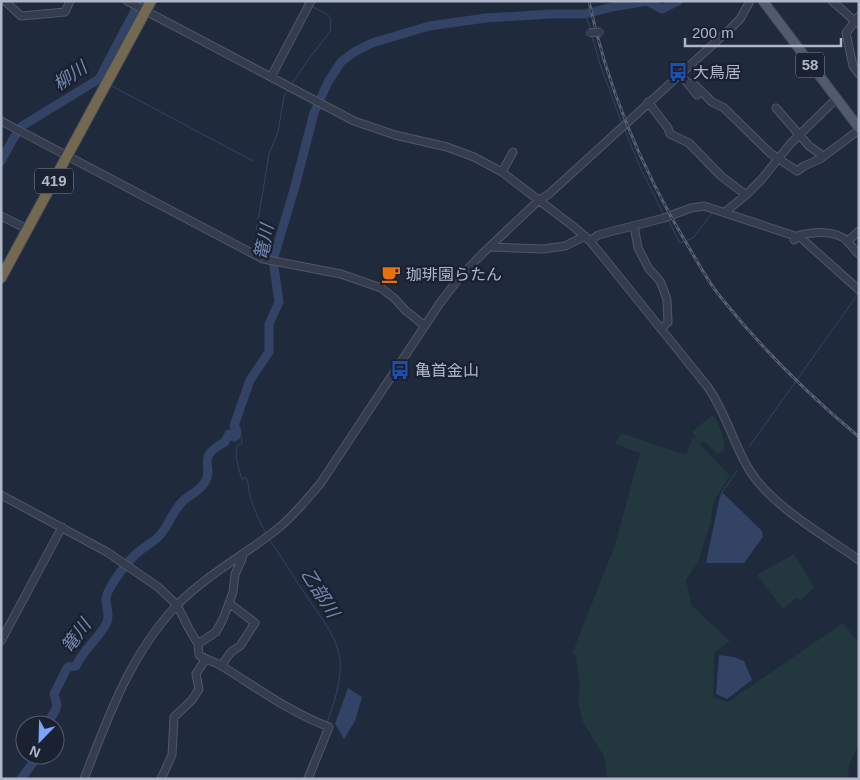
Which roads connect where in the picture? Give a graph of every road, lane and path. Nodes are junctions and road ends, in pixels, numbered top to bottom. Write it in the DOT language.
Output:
graph roads {
  1 [pos="5,1"];
  2 [pos="70,1"];
  3 [pos="127,1"];
  4 [pos="151,1"];
  5 [pos="311,1"];
  6 [pos="750,1"];
  7 [pos="763,1"];
  8 [pos="832,1"];
  9 [pos="143,10"];
  10 [pos="857,20"];
  11 [pos="601,32"];
  12 [pos="589,33"];
  13 [pos="680,74"];
  14 [pos="859,74"];
  15 [pos="271,78"];
  16 [pos="689,83"];
  17 [pos="697,95"];
  18 [pos="836,99"];
  19 [pos="648,102"];
  20 [pos="776,108"];
  21 [pos="1,121"];
  22 [pos="859,129"];
  23 [pos="800,135"];
  24 [pos="513,152"];
  25 [pos="67,156"];
  26 [pos="823,156"];
  27 [pos="779,160"];
  28 [pos="502,172"];
  29 [pos="746,195"];
  30 [pos="538,201"];
  31 [pos="725,212"];
  32 [pos="1,216"];
  33 [pos="634,226"];
  34 [pos="27,229"];
  35 [pos="859,231"];
  36 [pos="588,238"];
  37 [pos="795,238"];
  38 [pos="848,241"];
  39 [pos="490,247"];
  40 [pos="859,254"];
  41 [pos="1,278"];
  42 [pos="859,290"];
  43 [pos="425,326"];
  44 [pos="661,329"];
  45 [pos="1,494"];
  46 [pos="62,527"];
  47 [pos="242,554"];
  48 [pos="859,560"];
  49 [pos="229,603"];
  50 [pos="177,606"];
  51 [pos="1,641"];
  52 [pos="198,644"];
  53 [pos="205,660"];
  54 [pos="220,666"];
  55 [pos="84,779"];
  56 [pos="162,779"];
  57 [pos="308,779"];
  1 -- 2 [label="street"];
  3 -- 9 [label="street"];
  4 -- 9 [label="highway, 419"];
  5 -- 15 [label="street"];
  6 -- 13 [label="street"];
  7 -- 18 [label="main road, 58"];
  8 -- 10 [label="street"];
  9 -- 15 [label="street"];
  9 -- 25 [label="highway, 419"];
  10 -- 14 [label="street"];
  11 -- 12 [label="street, bridge"];
  13 -- 16 [label="street"];
  13 -- 19 [label="street"];
  15 -- 28 [label="street"];
  16 -- 17 [label="street"];
  16 -- 27 [label="street"];
  18 -- 22 [label="main road, 58"];
  18 -- 23 [label="street"];
  19 -- 29 [label="street"];
  19 -- 30 [label="street"];
  20 -- 23 [label="street"];
  21 -- 25 [label="street"];
  22 -- 26 [label="street"];
  23 -- 26 [label="street"];
  23 -- 27 [label="street"];
  24 -- 28 [label="street"];
  25 -- 34 [label="highway, 419"];
  25 -- 43 [label="street"];
  26 -- 27 [label="street"];
  27 -- 29 [label="street"];
  28 -- 30 [label="street"];
  29 -- 31 [label="street"];
  30 -- 36 [label="street"];
  30 -- 39 [label="street"];
  31 -- 33 [label="street"];
  31 -- 37 [label="street"];
  32 -- 34 [label="street"];
  33 -- 36 [label="street"];
  33 -- 44 [label="street"];
  34 -- 41 [label="highway, 419"];
  35 -- 38 [label="street"];
  36 -- 39 [label="street"];
  36 -- 44 [label="street"];
  37 -- 38 [label="street"];
  37 -- 42 [label="street"];
  38 -- 40 [label="street"];
  39 -- 43 [label="street"];
  43 -- 47 [label="street"];
  44 -- 48 [label="street"];
  45 -- 46 [label="street"];
  46 -- 50 [label="street"];
  46 -- 51 [label="street"];
  47 -- 49 [label="street"];
  47 -- 50 [label="street"];
  49 -- 52 [label="street"];
  49 -- 54 [label="street"];
  50 -- 52 [label="street"];
  50 -- 55 [label="street"];
  52 -- 53 [label="street"];
  53 -- 54 [label="street"];
  53 -- 56 [label="street"];
  54 -- 57 [label="street"];
}
